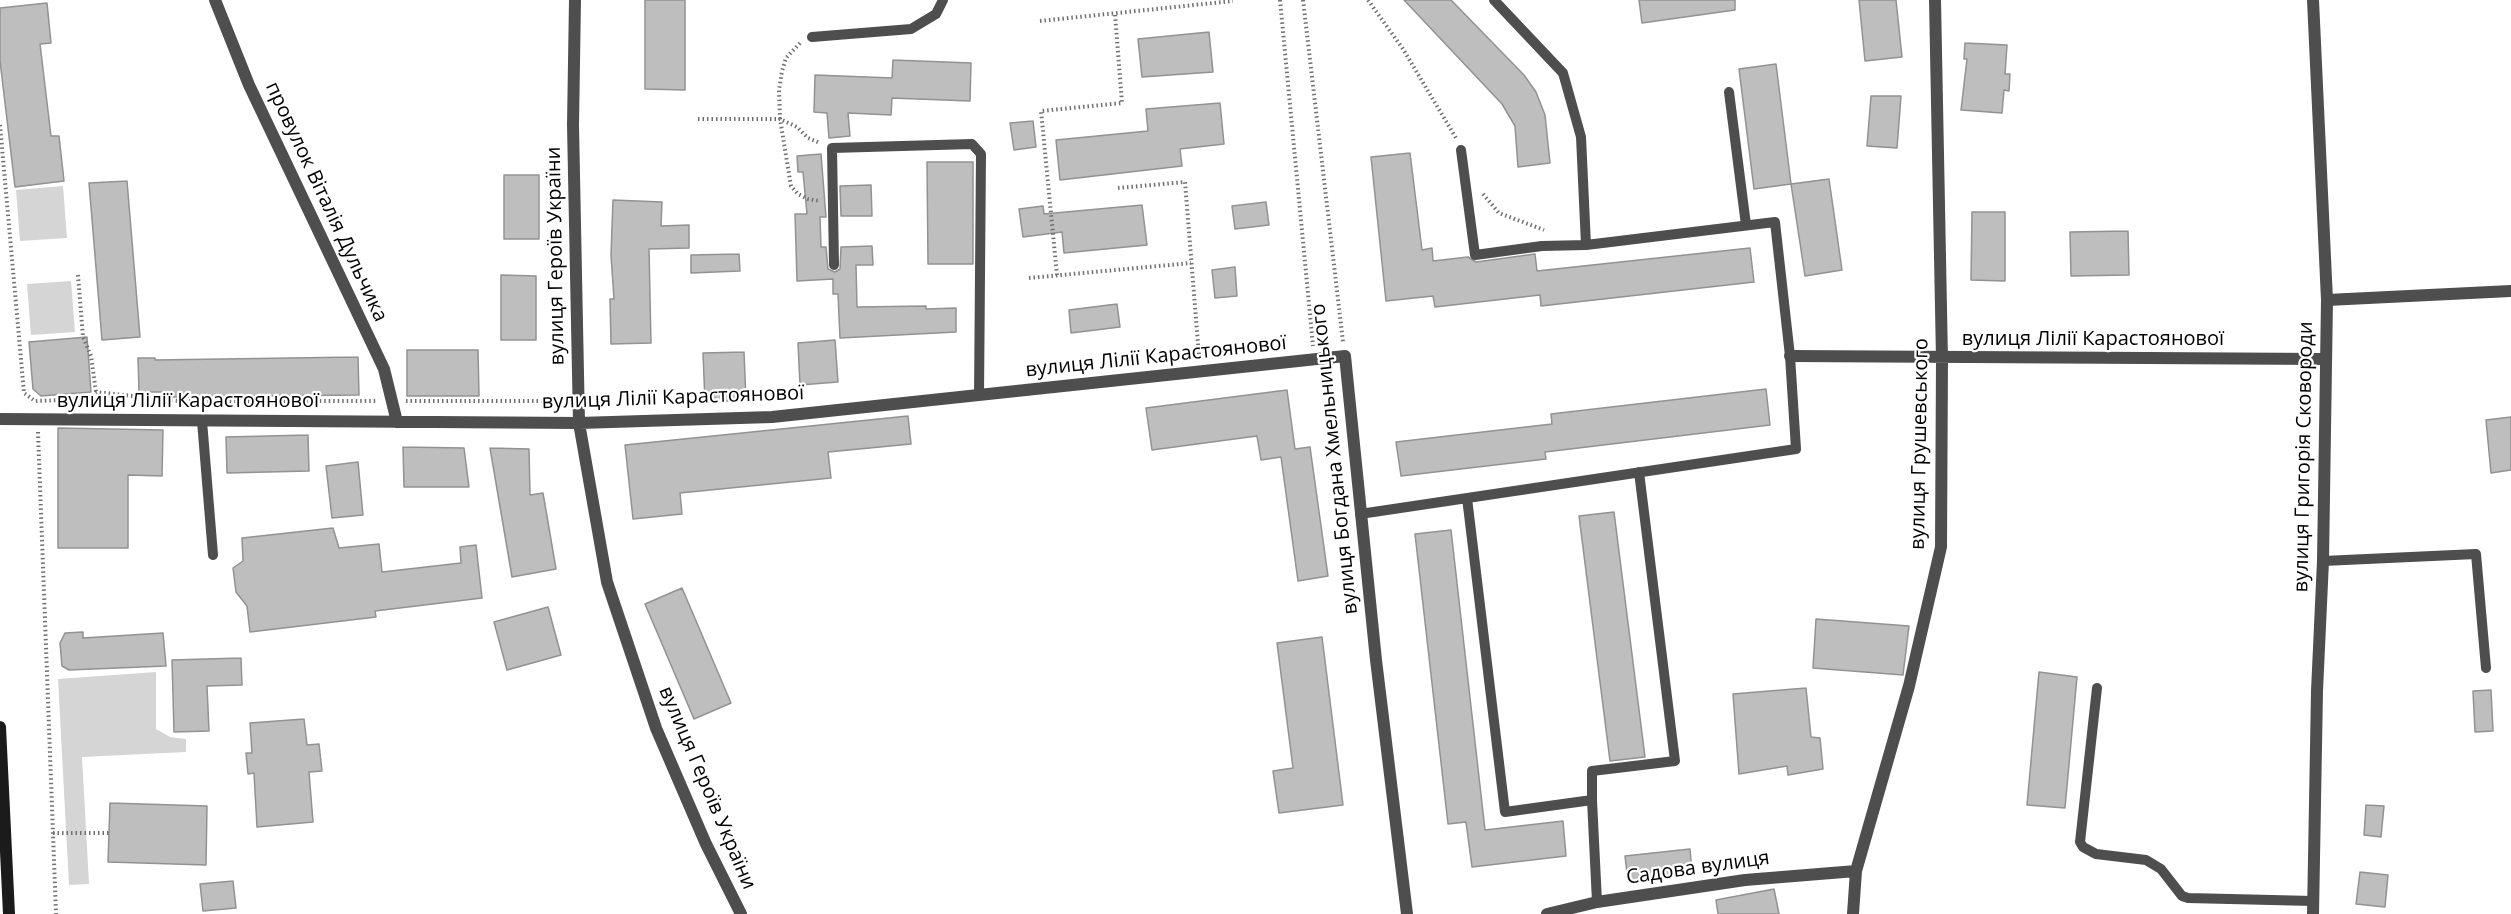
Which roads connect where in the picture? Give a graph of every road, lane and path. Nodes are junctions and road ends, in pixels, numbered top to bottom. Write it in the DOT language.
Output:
graph roads {
  1 [pos="215,0"];
  2 [pos="574,0"];
  3 [pos="943,0"];
  4 [pos="1280,0"];
  5 [pos="1303,0"];
  6 [pos="1494,0"];
  7 [pos="1935,0"];
  8 [pos="2313,0"];
  9 [pos="1233,2"];
  10 [pos="1115,14"];
  11 [pos="1040,21"];
  12 [pos="812,37"];
  13 [pos="1729,92"];
  14 [pos="698,119"];
  15 [pos="780,119"];
  16 [pos="0,125"];
  17 [pos="832,148"];
  18 [pos="1461,150"];
  19 [pos="1118,188"];
  20 [pos="833,203"];
  21 [pos="1746,225"];
  22 [pos="1586,245"];
  23 [pos="1191,263"];
  24 [pos="834,265"];
  25 [pos="78,275"];
  26 [pos="1057,275"];
  27 [pos="1029,278"];
  28 [pos="2511,291"];
  29 [pos="2327,300"];
  30 [pos="1345,356"];
  31 [pos="1790,357"];
  32 [pos="1942,358"];
  33 [pos="2325,359"];
  34 [pos="1315,360"];
  35 [pos="1200,372"];
  36 [pos="96,392"];
  37 [pos="979,396"];
  38 [pos="392,401"];
  39 [pos="578,401"];
  40 [pos="0,419"];
  41 [pos="202,421"];
  42 [pos="396,422"];
  43 [pos="579,423"];
  44 [pos="38,427"];
  45 [pos="1639,472"];
  46 [pos="1467,498"];
  47 [pos="1360,514"];
  48 [pos="213,555"];
  49 [pos="2323,561"];
  50 [pos="2486,668"];
  51 [pos="2097,688"];
  52 [pos="0,728"];
  53 [pos="1592,800"];
  54 [pos="53,833"];
  55 [pos="109,833"];
  56 [pos="1856,871"];
  57 [pos="2313,901"];
  58 [pos="1597,908"];
  59 [pos="9,914"];
  60 [pos="56,914"];
  61 [pos="741,914"];
  62 [pos="1407,914"];
  63 [pos="1547,914"];
  64 [pos="1853,914"];
  65 [pos="2313,914"];
  1 -- 38 [label="street, провулок Віталія Дульчика"];
  2 -- 39 [label="street, вулиця Героїв України"];
  3 -- 12 [label="lane"];
  4 -- 34 [label="path"];
  5 -- 30 [label="path, вулиця Богдана Хмельницького"];
  6 -- 22 [label="lane"];
  7 -- 32 [label="street, вулиця Грушевського"];
  8 -- 29 [label="street, вулиця Григорія Сковороди"];
  9 -- 10 [label="path"];
  10 -- 11 [label="path"];
  10 -- 26 [label="path"];
  12 -- 15 [label="path"];
  13 -- 21 [label="lane"];
  14 -- 15 [label="path"];
  15 -- 17 [label="path"];
  15 -- 20 [label="path"];
  16 -- 36 [label="path"];
  17 -- 20 [label="lane"];
  17 -- 37 [label="lane"];
  18 -- 22 [label="lane"];
  19 -- 23 [label="path"];
  20 -- 24 [label="lane"];
  21 -- 22 [label="lane"];
  21 -- 31 [label="lane"];
  23 -- 26 [label="path"];
  23 -- 35 [label="path"];
  25 -- 36 [label="path"];
  26 -- 27 [label="path"];
  28 -- 29 [label="street"];
  29 -- 33 [label="street, вулиця Григорія Сковороди"];
  30 -- 34 [label="street, вулиця Лілії Карастоянової"];
  30 -- 47 [label="street, вулиця Богдана Хмельницького"];
  31 -- 32 [label="street, вулиця Лілії Карастоянової"];
  31 -- 45 [label="lane"];
  32 -- 33 [label="street, вулиця Лілії Карастоянової"];
  32 -- 56 [label="street, вулиця Грушевського"];
  33 -- 49 [label="street, вулиця Григорія Сковороди"];
  34 -- 35 [label="street, вулиця Лілії Карастоянової"];
  35 -- 37 [label="street, вулиця Лілії Карастоянової"];
  36 -- 38 [label="path"];
  37 -- 43 [label="street, вулиця Лілії Карастоянової"];
  38 -- 39 [label="path"];
  38 -- 42 [label="street, провулок Віталія Дульчика"];
  39 -- 43 [label="street, вулиця Героїв України"];
  40 -- 41 [label="street, вулиця Лілії Карастоянової"];
  41 -- 42 [label="street, вулиця Лілії Карастоянової"];
  41 -- 48 [label="lane"];
  42 -- 43 [label="street, вулиця Лілії Карастоянової"];
  43 -- 61 [label="street, вулиця Героїв України"];
  44 -- 54 [label="path"];
  45 -- 46 [label="lane"];
  45 -- 53 [label="lane"];
  46 -- 47 [label="lane"];
  46 -- 53 [label="lane"];
  47 -- 62 [label="street, вулиця Богдана Хмельницького"];
  49 -- 50 [label="lane"];
  49 -- 57 [label="street, вулиця Григорія Сковороди"];
  51 -- 57 [label="lane"];
  52 -- 59 [label="street"];
  53 -- 58 [label="lane"];
  54 -- 55 [label="path"];
  54 -- 60 [label="path"];
  56 -- 58 [label="street, Садова вулиця"];
  56 -- 64 [label="street, вулиця Грушевського"];
  57 -- 65 [label="street, вулиця Григорія Сковороди"];
  58 -- 63 [label="street, Садова вулиця"];
}
